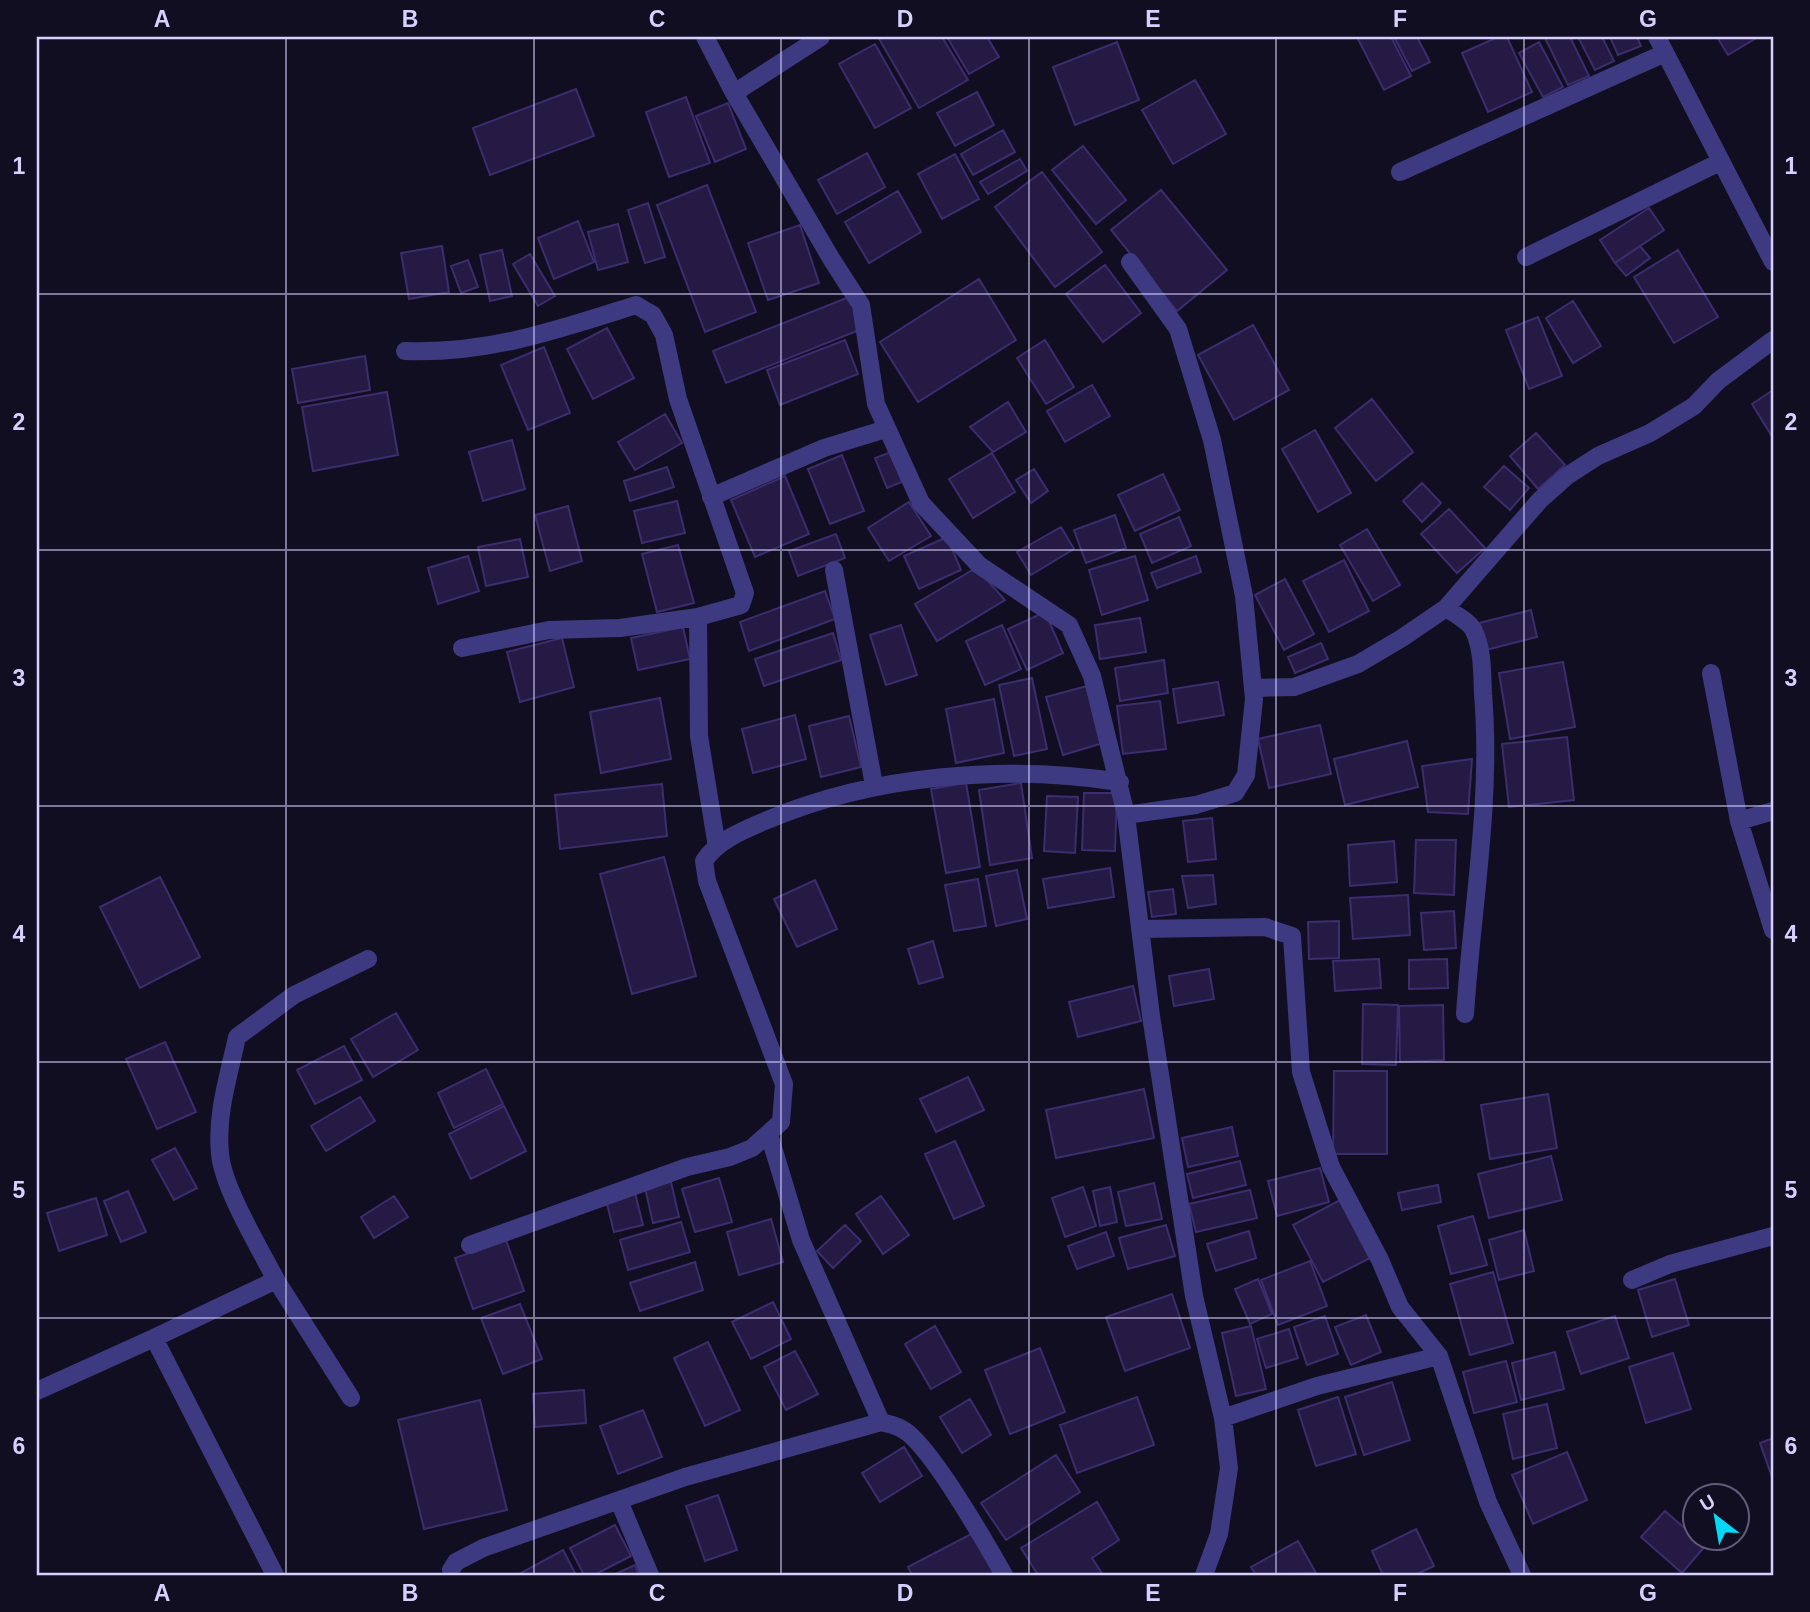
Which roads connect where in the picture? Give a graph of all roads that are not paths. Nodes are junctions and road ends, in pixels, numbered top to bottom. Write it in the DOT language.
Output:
graph roads {
  1 [pos="705,37"];
  2 [pos="821,37"];
  3 [pos="1661,45"];
  4 [pos="734,93"];
  5 [pos="1720,162"];
  6 [pos="1400,172"];
  7 [pos="1526,257"];
  8 [pos="1130,262"];
  9 [pos="1773,262"];
  10 [pos="1773,340"];
  11 [pos="405,351"];
  12 [pos="886,429"];
  13 [pos="710,496"];
  14 [pos="834,570"];
  15 [pos="1446,608"];
  16 [pos="698,617"];
  17 [pos="462,648"];
  18 [pos="1711,673"];
  19 [pos="1253,688"];
  20 [pos="1120,782"];
  21 [pos="874,785"];
  22 [pos="1773,811"];
  23 [pos="1126,814"];
  24 [pos="1739,821"];
  25 [pos="717,847"];
  26 [pos="1140,929"];
  27 [pos="1773,930"];
  28 [pos="368,959"];
  29 [pos="1465,1014"];
  30 [pos="769,1134"];
  31 [pos="1773,1236"];
  32 [pos="470,1245"];
  33 [pos="276,1280"];
  34 [pos="1632,1280"];
  35 [pos="154,1339"];
  36 [pos="1440,1356"];
  37 [pos="37,1391"];
  38 [pos="351,1398"];
  39 [pos="1223,1418"];
  40 [pos="881,1422"];
  41 [pos="618,1501"];
  42 [pos="451,1570"];
  43 [pos="275,1575"];
  44 [pos="650,1575"];
  45 [pos="1004,1575"];
  46 [pos="1204,1575"];
  47 [pos="1522,1575"];
  1 -- 4 [label="street"];
  2 -- 4 [label="street"];
  3 -- 5 [label="street"];
  3 -- 6 [label="street"];
  4 -- 12 [label="street"];
  5 -- 7 [label="street"];
  5 -- 9 [label="street"];
  8 -- 19 [label="street"];
  10 -- 15 [label="street"];
  11 -- 13 [label="street"];
  12 -- 13 [label="street"];
  12 -- 20 [label="street"];
  13 -- 16 [label="street"];
  14 -- 21 [label="street"];
  15 -- 19 [label="street"];
  15 -- 29 [label="street"];
  16 -- 17 [label="street"];
  16 -- 25 [label="street"];
  18 -- 24 [label="street"];
  19 -- 23 [label="street"];
  20 -- 21 [label="street"];
  20 -- 23 [label="street"];
  21 -- 25 [label="street"];
  22 -- 24 [label="street"];
  23 -- 26 [label="street"];
  24 -- 27 [label="street"];
  25 -- 30 [label="street"];
  26 -- 36 [label="street"];
  26 -- 39 [label="street"];
  28 -- 33 [label="street"];
  30 -- 32 [label="street"];
  30 -- 40 [label="street"];
  31 -- 34 [label="street"];
  33 -- 35 [label="street"];
  33 -- 38 [label="street"];
  35 -- 37 [label="street"];
  35 -- 43 [label="street"];
  36 -- 39 [label="street"];
  36 -- 47 [label="street"];
  39 -- 46 [label="street"];
  40 -- 41 [label="street"];
  40 -- 45 [label="street"];
  41 -- 42 [label="street"];
  41 -- 44 [label="street"];
}
